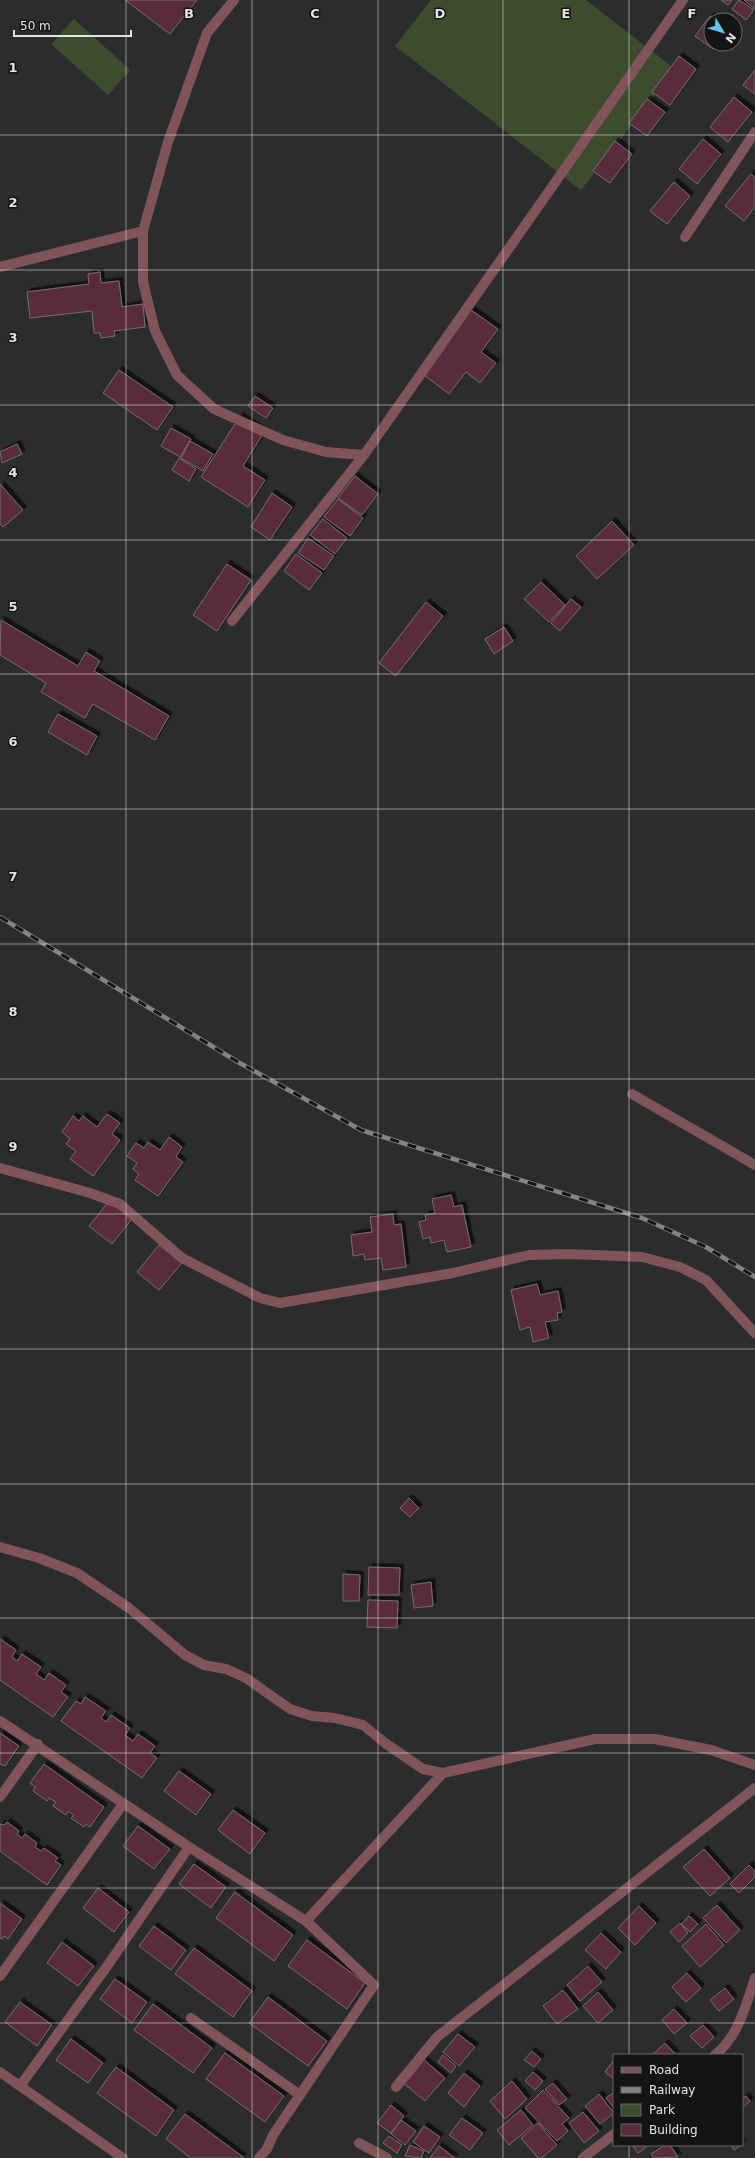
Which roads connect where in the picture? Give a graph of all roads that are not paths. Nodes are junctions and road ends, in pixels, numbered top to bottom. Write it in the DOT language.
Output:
graph roads {
  1 [pos="234,0"];
  2 [pos="682,0"];
  3 [pos="755,132"];
  4 [pos="143,231"];
  5 [pos="685,237"];
  6 [pos="0,267"];
  7 [pos="364,455"];
  8 [pos="232,621"];
  9 [pos="632,1094"];
  10 [pos="755,1165"];
  11 [pos="0,1168"];
  12 [pos="755,1333"];
  13 [pos="0,1547"];
  14 [pos="0,1720"];
  15 [pos="38,1744"];
  16 [pos="755,1765"];
  17 [pos="443,1772"];
  18 [pos="755,1788"];
  19 [pos="0,1797"];
  20 [pos="123,1804"];
  21 [pos="189,1848"];
  22 [pos="306,1921"];
  23 [pos="0,1976"];
  24 [pos="755,1978"];
  25 [pos="191,2018"];
  26 [pos="716,2054"];
  27 [pos="0,2072"];
  28 [pos="20,2086"];
  29 [pos="396,2087"];
  30 [pos="300,2095"];
  31 [pos="613,2135"];
  32 [pos="359,2143"];
  33 [pos="123,2158"];
  34 [pos="259,2158"];
  35 [pos="387,2158"];
  36 [pos="583,2158"];
  1 -- 4 [label="street"];
  2 -- 7 [label="street"];
  3 -- 5 [label="street"];
  4 -- 6 [label="street"];
  4 -- 7 [label="street"];
  7 -- 8 [label="street"];
  9 -- 10 [label="street"];
  11 -- 12 [label="street"];
  13 -- 17 [label="street"];
  14 -- 15 [label="street"];
  15 -- 19 [label="street"];
  15 -- 20 [label="street"];
  16 -- 17 [label="street"];
  17 -- 22 [label="street"];
  18 -- 29 [label="street"];
  20 -- 21 [label="street"];
  20 -- 23 [label="street"];
  21 -- 22 [label="street"];
  21 -- 28 [label="street"];
  22 -- 30 [label="street"];
  24 -- 26 [label="street"];
  25 -- 30 [label="street"];
  27 -- 28 [label="street"];
  28 -- 33 [label="street"];
  30 -- 34 [label="street"];
  31 -- 36 [label="street"];
  32 -- 35 [label="street"];
}
